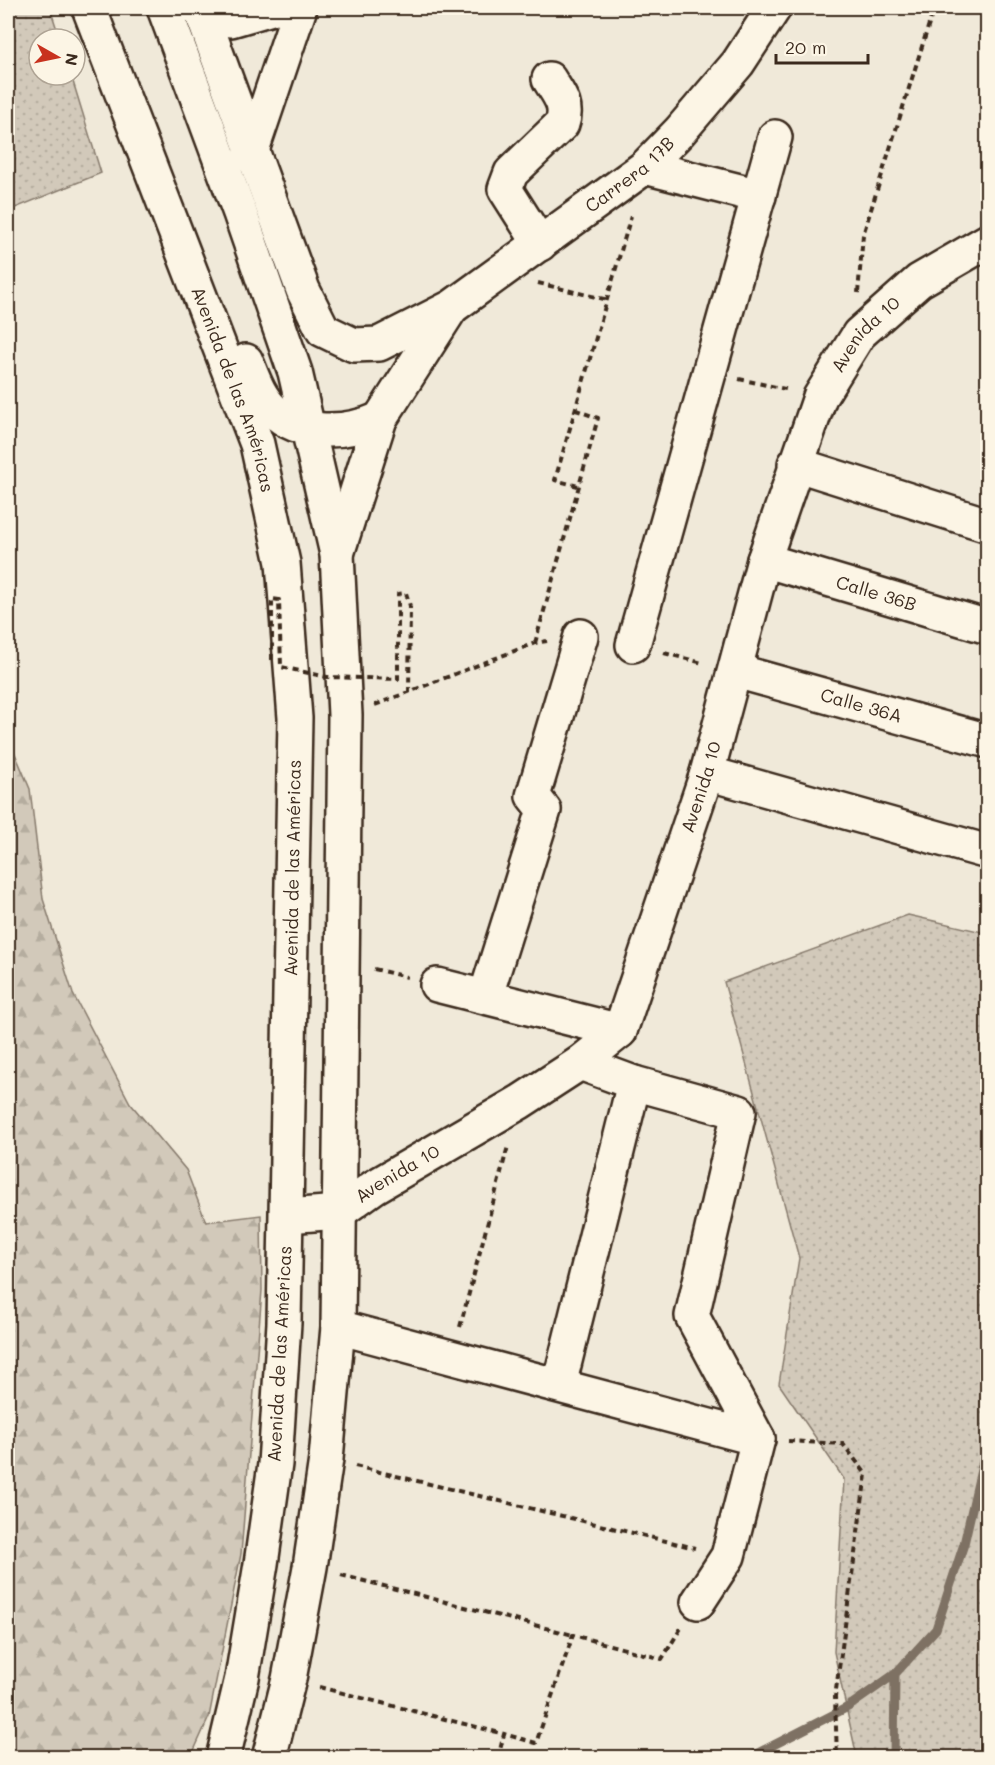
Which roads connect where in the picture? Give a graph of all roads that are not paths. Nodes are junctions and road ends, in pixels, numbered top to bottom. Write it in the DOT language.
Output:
graph roads {
  1 [pos="89,8"];
  2 [pos="164,8"];
  3 [pos="272,8"];
  4 [pos="300,8"];
  5 [pos="774,8"];
  6 [pos="199,9"];
  7 [pos="549,79"];
  8 [pos="775,137"];
  9 [pos="251,148"];
  10 [pos="645,167"];
  11 [pos="759,196"];
  12 [pos="240,213"];
  13 [pos="178,237"];
  14 [pos="987,241"];
  15 [pos="540,244"];
  16 [pos="452,307"];
  17 [pos="380,419"];
  18 [pos="308,427"];
  19 [pos="795,464"];
  20 [pos="987,525"];
  21 [pos="337,554"];
  22 [pos="764,560"];
  23 [pos="987,627"];
  24 [pos="581,636"];
  25 [pos="633,645"];
  26 [pos="736,671"];
  27 [pos="987,741"];
  28 [pos="707,773"];
  29 [pos="987,852"];
  30 [pos="437,985"];
  31 [pos="486,995"];
  32 [pos="620,1031"];
  33 [pos="580,1063"];
  34 [pos="634,1083"];
  35 [pos="339,1212"];
  36 [pos="287,1216"];
  37 [pos="338,1327"];
  38 [pos="559,1385"];
  39 [pos="758,1439"];
  40 [pos="698,1602"];
  41 [pos="223,1758"];
  42 [pos="270,1758"];
  1 -- 13 [label="street, Avenida de las Américas"];
  2 -- 12 [label="street"];
  3 -- 6 [label="street"];
  4 -- 9 [label="street"];
  5 -- 10 [label="street, Carrera 17B"];
  6 -- 9 [label="street, Carrera 17B"];
  7 -- 15 [label="street"];
  8 -- 11 [label="street"];
  9 -- 12 [label="street"];
  9 -- 16 [label="street, Carrera 17B"];
  10 -- 11 [label="street"];
  10 -- 15 [label="street, Carrera 17B"];
  11 -- 25 [label="street"];
  12 -- 18 [label="street"];
  13 -- 18 [label="street"];
  13 -- 36 [label="street, Avenida de las Américas"];
  14 -- 19 [label="street, Avenida 10"];
  15 -- 16 [label="street, Carrera 17B"];
  16 -- 17 [label="street, Carrera 17B"];
  17 -- 18 [label="street"];
  17 -- 21 [label="street, Carrera 17B"];
  18 -- 21 [label="street"];
  19 -- 20 [label="street"];
  19 -- 22 [label="street, Avenida 10"];
  21 -- 35 [label="street"];
  22 -- 23 [label="street, Calle 36B"];
  22 -- 26 [label="street, Avenida 10"];
  24 -- 31 [label="street"];
  26 -- 27 [label="street, Calle 36A"];
  26 -- 28 [label="street, Avenida 10"];
  28 -- 29 [label="street"];
  28 -- 32 [label="street, Avenida 10"];
  30 -- 31 [label="street"];
  31 -- 32 [label="street"];
  32 -- 33 [label="street, Avenida 10"];
  33 -- 34 [label="street"];
  33 -- 35 [label="street, Avenida 10"];
  34 -- 38 [label="street"];
  34 -- 39 [label="street"];
  35 -- 36 [label="street, Avenida 10"];
  35 -- 37 [label="street"];
  36 -- 41 [label="street, Avenida de las Américas"];
  37 -- 38 [label="street"];
  37 -- 42 [label="street"];
  38 -- 39 [label="street"];
  39 -- 40 [label="street"];
}
